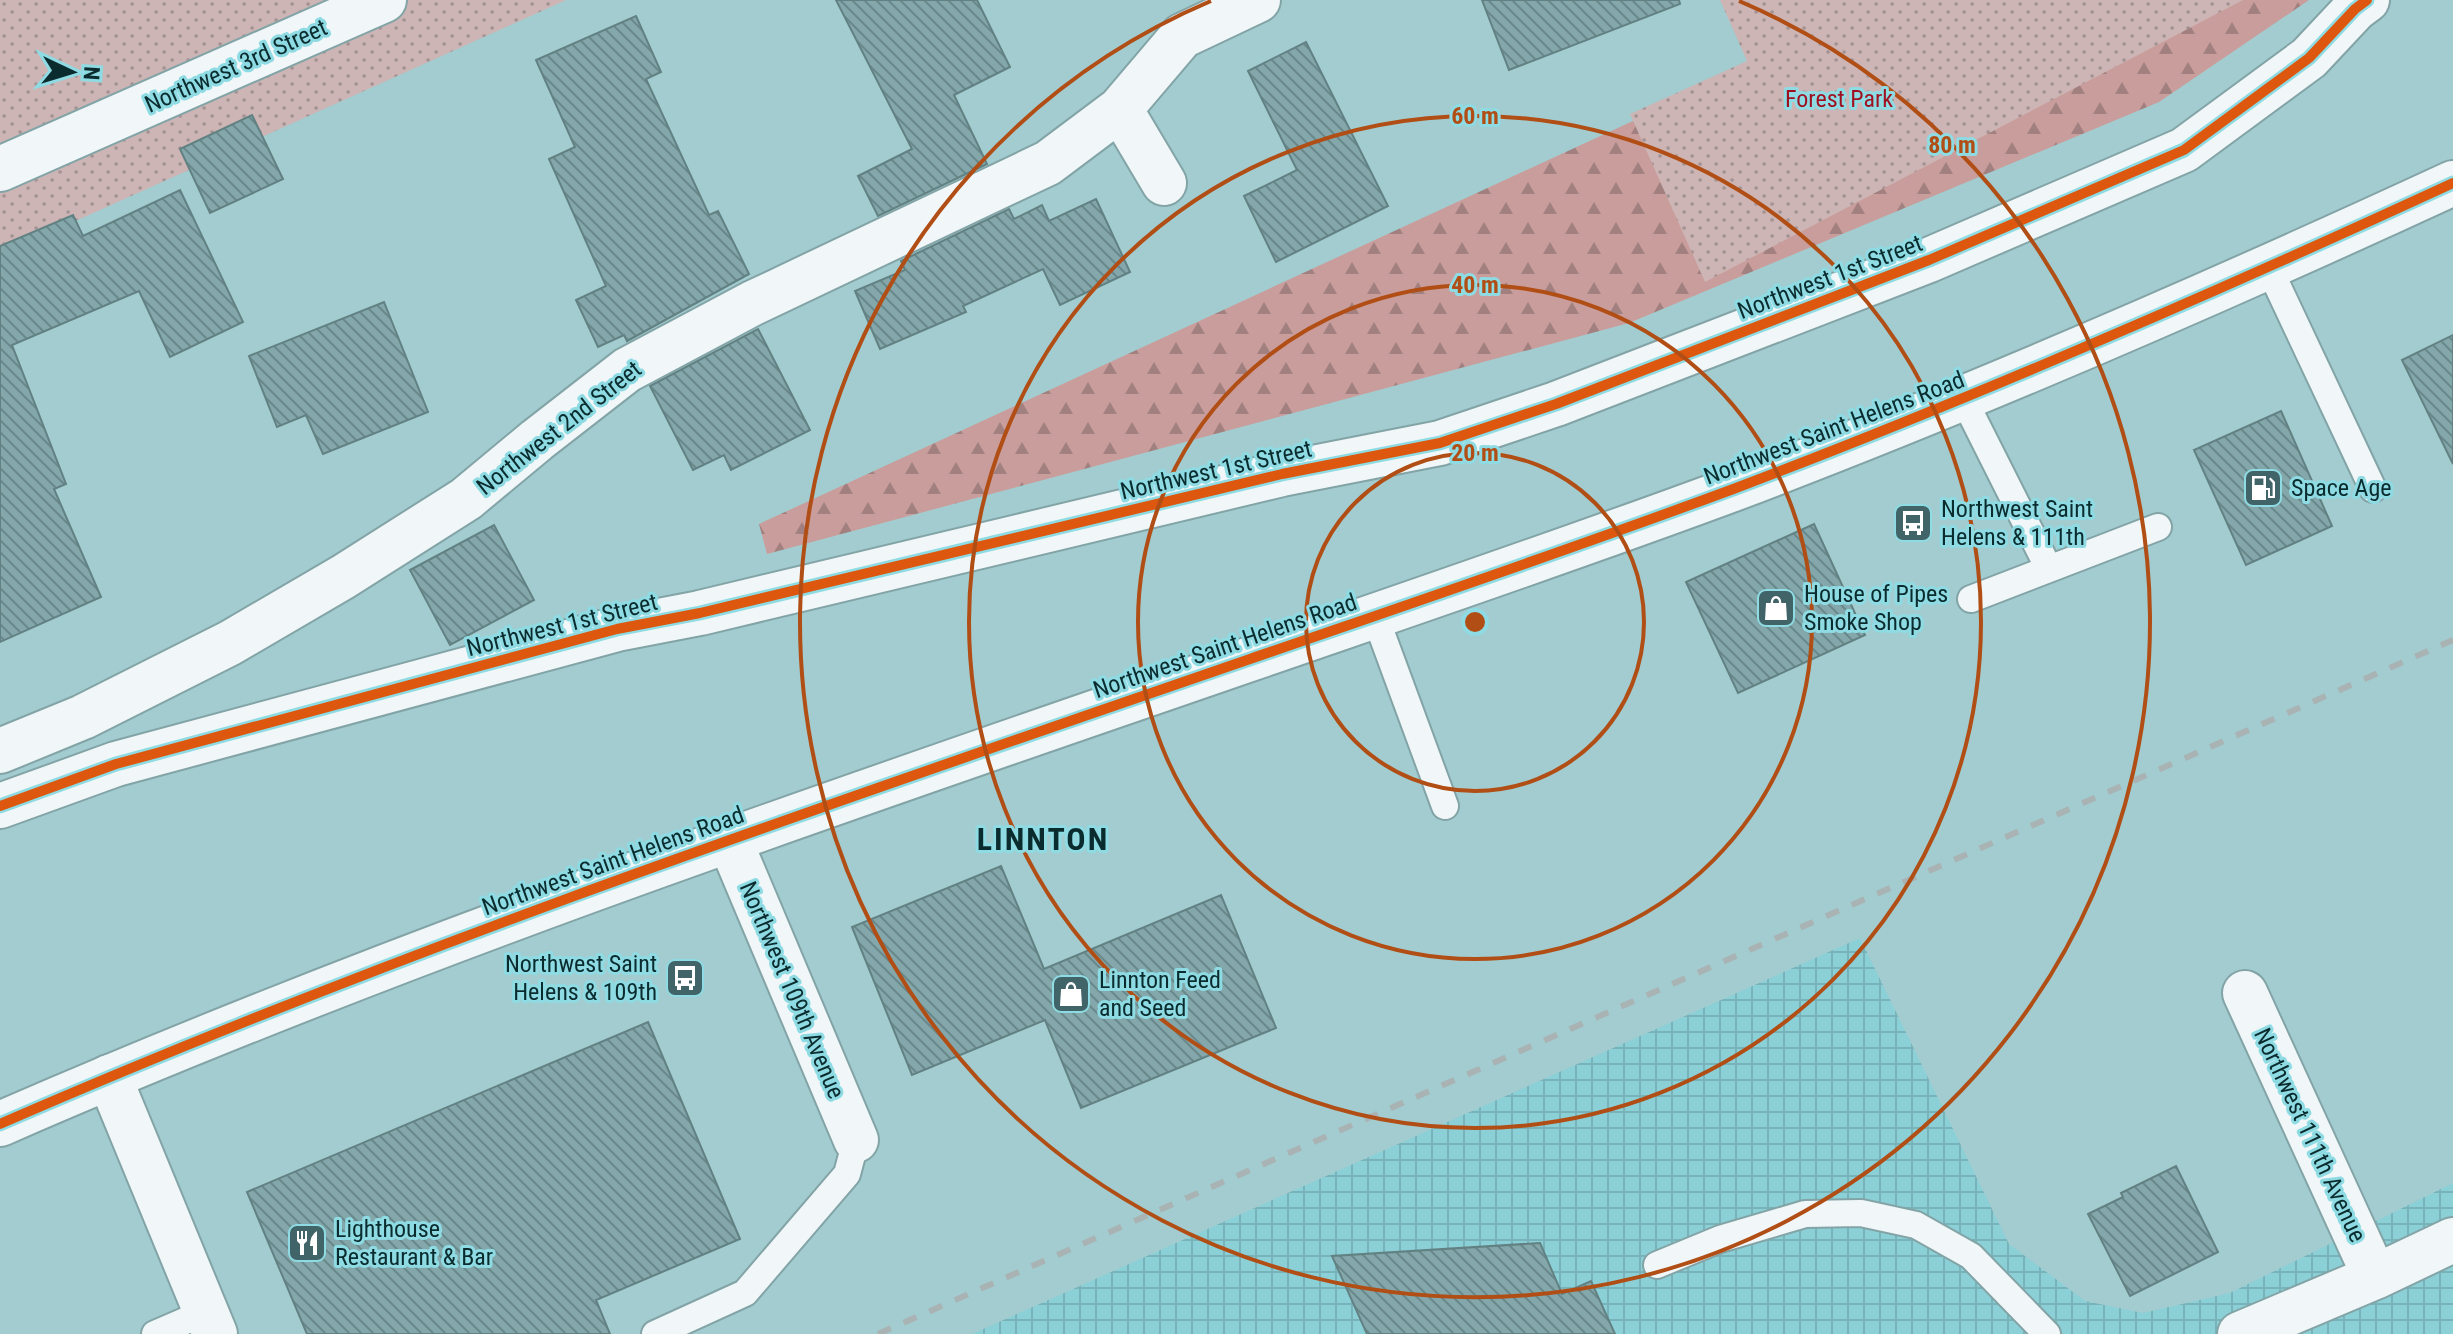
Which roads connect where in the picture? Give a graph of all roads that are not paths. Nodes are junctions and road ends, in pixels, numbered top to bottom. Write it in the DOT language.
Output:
graph roads {
  1 [pos="384,0"];
  2 [pos="1258,0"];
  3 [pos="2367,0"];
  4 [pos="1120,109"];
  5 [pos="0,169"];
  6 [pos="1164,183"];
  7 [pos="2453,183"];
  8 [pos="2269,268"];
  9 [pos="1964,400"];
  10 [pos="2373,489"];
  11 [pos="2158,527"];
  12 [pos="2049,569"];
  13 [pos="1971,599"];
  14 [pos="1375,616"];
  15 [pos="0,751"];
  16 [pos="0,806"];
  17 [pos="1445,806"];
  18 [pos="729,839"];
  19 [pos="2245,993"];
  20 [pos="109,1077"];
  21 [pos="0,1124"];
  22 [pos="856,1140"];
  23 [pos="2453,1240"];
  24 [pos="1657,1265"];
  25 [pos="2375,1277"];
  26 [pos="211,1323"];
  27 [pos="155,1334"];
  28 [pos="655,1334"];
  29 [pos="2047,1334"];
  30 [pos="2240,1334"];
  1 -- 5 [label="main road, Northwest 3rd Street"];
  2 -- 4 [label="main road, Northwest 2nd Street"];
  3 -- 16 [label="main road, Northwest 1st Street"];
  4 -- 6 [label="main road"];
  4 -- 15 [label="main road, Northwest 2nd Street"];
  7 -- 8 [label="main road, Northwest Saint Helens Road"];
  8 -- 9 [label="main road, Northwest Saint Helens Road"];
  8 -- 10 [label="lane"];
  9 -- 12 [label="lane"];
  9 -- 14 [label="main road, Northwest Saint Helens Road"];
  11 -- 12 [label="lane"];
  12 -- 13 [label="lane"];
  14 -- 17 [label="lane"];
  14 -- 18 [label="main road, Northwest Saint Helens Road"];
  18 -- 20 [label="main road, Northwest Saint Helens Road"];
  18 -- 22 [label="main road, Northwest 109th Avenue"];
  19 -- 25 [label="main road, Northwest 111th Avenue"];
  20 -- 21 [label="main road, Northwest Saint Helens Road"];
  20 -- 26 [label="main road"];
  22 -- 28 [label="lane"];
  23 -- 25 [label="main road"];
  24 -- 29 [label="lane"];
  25 -- 30 [label="main road"];
  26 -- 27 [label="lane"];
}
